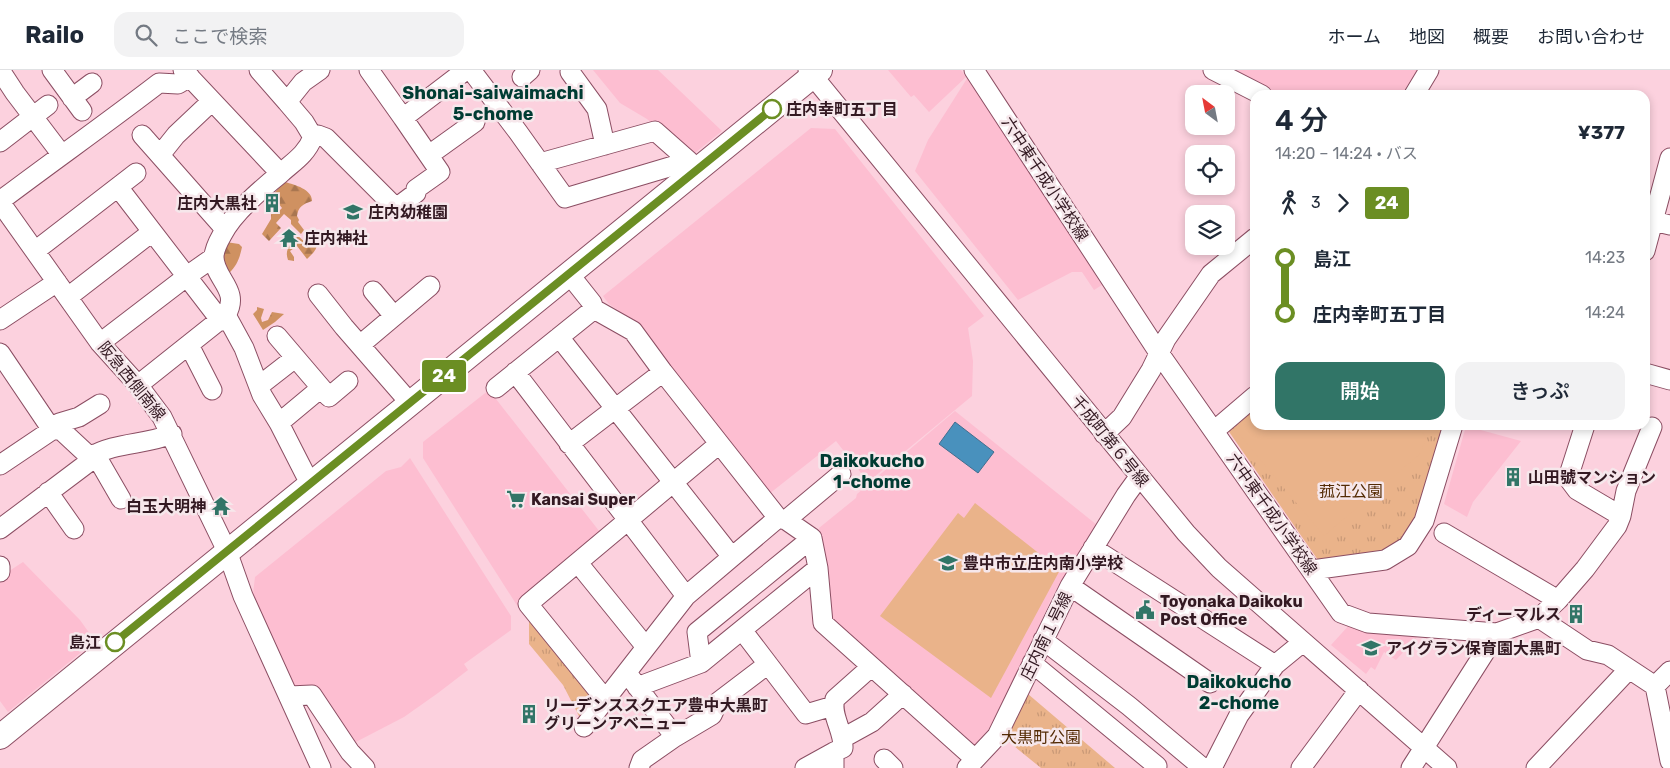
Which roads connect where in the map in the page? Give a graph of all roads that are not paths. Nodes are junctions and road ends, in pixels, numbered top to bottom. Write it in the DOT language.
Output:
graph roads {
  1 [pos="0,70"];
  2 [pos="52,70"];
  3 [pos="259,70"];
  4 [pos="320,70"];
  5 [pos="369,70"];
  6 [pos="466,70"];
  7 [pos="471,70"];
  8 [pos="974,70"];
  9 [pos="1213,70"];
  10 [pos="1429,70"];
  11 [pos="570,72"];
  12 [pos="814,72"];
  13 [pos="186,73"];
  14 [pos="92,82"];
  15 [pos="1252,90"];
  16 [pos="1417,90"];
  17 [pos="212,101"];
  18 [pos="287,102"];
  19 [pos="48,106"];
  20 [pos="33,117"];
  21 [pos="403,118"];
  22 [pos="475,122"];
  23 [pos="142,135"];
  24 [pos="313,137"];
  25 [pos="0,142"];
  26 [pos="605,145"];
  27 [pos="62,155"];
  28 [pos="429,155"];
  29 [pos="160,156"];
  30 [pos="1670,158"];
  31 [pos="540,163"];
  32 [pos="136,173"];
  33 [pos="280,173"];
  34 [pos="692,173"];
  35 [pos="118,187"];
  36 [pos="0,202"];
  37 [pos="1656,222"];
  38 [pos="225,229"];
  39 [pos="152,232"];
  40 [pos="1650,238"];
  41 [pos="1250,242"];
  42 [pos="35,251"];
  43 [pos="214,257"];
  44 [pos="569,274"];
  45 [pos="187,276"];
  46 [pos="430,286"];
  47 [pos="62,289"];
  48 [pos="373,291"];
  49 [pos="318,294"];
  50 [pos="594,308"];
  51 [pos="394,316"];
  52 [pos="224,318"];
  53 [pos="0,320"];
  54 [pos="277,336"];
  55 [pos="559,337"];
  56 [pos="100,343"];
  57 [pos="189,345"];
  58 [pos="360,346"];
  59 [pos="0,353"];
  60 [pos="1159,353"];
  61 [pos="296,358"];
  62 [pos="515,372"];
  63 [pos="663,372"];
  64 [pos="1650,374"];
  65 [pos="1670,380"];
  66 [pos="348,381"];
  67 [pos="138,385"];
  68 [pos="259,386"];
  69 [pos="321,388"];
  70 [pos="496,388"];
  71 [pos="212,390"];
  72 [pos="1250,400"];
  73 [pos="100,404"];
  74 [pos="410,404"];
  75 [pos="615,408"];
  76 [pos="279,424"];
  77 [pos="1652,427"];
  78 [pos="52,430"];
  79 [pos="1451,430"];
  80 [pos="1583,430"];
  81 [pos="1214,431"];
  82 [pos="172,434"];
  83 [pos="1104,434"];
  84 [pos="569,444"];
  85 [pos="719,444"];
  86 [pos="92,455"];
  87 [pos="0,465"];
  88 [pos="841,474"];
  89 [pos="1139,477"];
  90 [pos="674,483"];
  91 [pos="311,484"];
  92 [pos="48,492"];
  93 [pos="121,500"];
  94 [pos="1621,516"];
  95 [pos="782,519"];
  96 [pos="628,520"];
  97 [pos="0,529"];
  98 [pos="74,529"];
  99 [pos="1444,533"];
  100 [pos="812,538"];
  101 [pos="1093,548"];
  102 [pos="227,551"];
  103 [pos="732,557"];
  104 [pos="578,563"];
  105 [pos="0,566"];
  106 [pos="818,568"];
  107 [pos="1312,570"];
  108 [pos="0,572"];
  109 [pos="1070,586"];
  110 [pos="686,596"];
  111 [pos="1558,600"];
  112 [pos="1539,618"];
  113 [pos="742,630"];
  114 [pos="1497,633"];
  115 [pos="1043,640"];
  116 [pos="1304,642"];
  117 [pos="646,647"];
  118 [pos="701,663"];
  119 [pos="1032,663"];
  120 [pos="768,664"];
  121 [pos="1274,665"];
  122 [pos="871,666"];
  123 [pos="1629,670"];
  124 [pos="1670,671"];
  125 [pos="632,679"];
  126 [pos="1210,683"];
  127 [pos="1655,686"];
  128 [pos="1359,690"];
  129 [pos="903,694"];
  130 [pos="289,696"];
  131 [pos="605,699"];
  132 [pos="832,706"];
  133 [pos="584,727"];
  134 [pos="0,737"];
  135 [pos="675,737"];
  136 [pos="1424,748"];
  137 [pos="837,753"];
  138 [pos="1670,761"];
  139 [pos="971,764"];
  140 [pos="1157,766"];
  141 [pos="321,768"];
  142 [pos="364,768"];
  143 [pos="639,768"];
  144 [pos="805,768"];
  145 [pos="1203,768"];
  146 [pos="1212,768"];
  147 [pos="1301,768"];
  148 [pos="1411,768"];
  149 [pos="1447,768"];
  150 [pos="1536,768"];
  1 -- 20 [label="street"];
  2 -- 14 [label="street"];
  3 -- 18 [label="street"];
  4 -- 18 [label="street"];
  5 -- 21 [label="street"];
  6 -- 21 [label="street"];
  7 -- 31 [label="street"];
  8 -- 60 [label="street, 六中東千成小学校線"];
  9 -- 15 [label="street"];
  10 -- 16 [label="street"];
  11 -- 26 [label="street"];
  12 -- 34 [label="main road"];
  12 -- 83 [label="street, 千成町第６号線"];
  13 -- 17 [label="street"];
  13 -- 27 [label="street"];
  17 -- 29 [label="street"];
  17 -- 33 [label="street"];
  18 -- 24 [label="street"];
  19 -- 20 [label="street"];
  20 -- 25 [label="street"];
  20 -- 27 [label="street"];
  21 -- 28 [label="street"];
  22 -- 28 [label="street"];
  23 -- 29 [label="street"];
  24 -- 28 [label="street"];
  24 -- 33 [label="street"];
  26 -- 31 [label="street"];
  26 -- 34 [label="street"];
  27 -- 36 [label="street"];
  29 -- 38 [label="street"];
  30 -- 37 [label="street"];
  31 -- 34 [label="street"];
  32 -- 35 [label="street"];
  33 -- 38 [label="street"];
  34 -- 44 [label="main road"];
  35 -- 39 [label="street"];
  35 -- 42 [label="street"];
  36 -- 42 [label="street, 阪急西側南線"];
  37 -- 40 [label="street"];
  38 -- 43 [label="street"];
  39 -- 45 [label="street"];
  39 -- 47 [label="street"];
  41 -- 60 [label="street"];
  42 -- 47 [label="street, 阪急西側南線"];
  43 -- 45 [label="street"];
  43 -- 52 [label="street"];
  44 -- 50 [label="street"];
  44 -- 74 [label="main road"];
  45 -- 52 [label="street"];
  45 -- 56 [label="street"];
  46 -- 51 [label="street"];
  47 -- 53 [label="street"];
  47 -- 56 [label="street, 阪急西側南線"];
  48 -- 51 [label="street"];
  49 -- 58 [label="street"];
  50 -- 55 [label="street"];
  50 -- 63 [label="street"];
  51 -- 58 [label="street"];
  52 -- 57 [label="street"];
  52 -- 68 [label="street"];
  54 -- 61 [label="street"];
  55 -- 62 [label="street"];
  55 -- 75 [label="street"];
  56 -- 67 [label="street, 阪急西側南線"];
  57 -- 67 [label="street"];
  57 -- 71 [label="street"];
  58 -- 74 [label="street"];
  59 -- 78 [label="street"];
  60 -- 81 [label="street, 六中東千成小学校線"];
  60 -- 83 [label="street"];
  61 -- 68 [label="street"];
  61 -- 69 [label="street"];
  62 -- 70 [label="street"];
  62 -- 84 [label="street"];
  63 -- 75 [label="street"];
  63 -- 85 [label="street"];
  64 -- 65 [label="street"];
  66 -- 69 [label="street"];
  67 -- 82 [label="street, 阪急西側南線"];
  68 -- 76 [label="street"];
  69 -- 76 [label="street"];
  72 -- 81 [label="street"];
  73 -- 78 [label="street"];
  74 -- 91 [label="main road"];
  75 -- 84 [label="street"];
  75 -- 90 [label="street"];
  76 -- 91 [label="street"];
  77 -- 94 [label="street"];
  78 -- 86 [label="street"];
  78 -- 87 [label="street"];
  79 -- 107 [label="street"];
  80 -- 94 [label="street"];
  81 -- 107 [label="street, 六中東千成小学校線"];
  82 -- 86 [label="street"];
  82 -- 102 [label="street, 阪急西側南線"];
  83 -- 89 [label="street, 千成町第６号線"];
  84 -- 96 [label="street"];
  85 -- 90 [label="street"];
  85 -- 95 [label="street"];
  86 -- 92 [label="street"];
  86 -- 93 [label="street"];
  88 -- 95 [label="street"];
  89 -- 101 [label="street, 庄内南１号線"];
  89 -- 116 [label="street, 千成町第６号線"];
  90 -- 96 [label="street"];
  90 -- 103 [label="street"];
  91 -- 102 [label="main road"];
  92 -- 97 [label="street"];
  92 -- 98 [label="street"];
  94 -- 111 [label="street"];
  95 -- 100 [label="street"];
  95 -- 103 [label="street"];
  96 -- 104 [label="street"];
  96 -- 110 [label="street"];
  99 -- 111 [label="street"];
  100 -- 106 [label="street"];
  100 -- 118 [label="street"];
  101 -- 109 [label="street, 庄内南１号線"];
  101 -- 121 [label="street"];
  102 -- 130 [label="street, 阪急西側南線"];
  102 -- 134 [label="main road"];
  103 -- 110 [label="street"];
  104 -- 117 [label="street"];
  104 -- 131 [label="street"];
  105 -- 108 [label="street"];
  106 -- 113 [label="street"];
  106 -- 122 [label="street"];
  107 -- 114 [label="street, 六中東千成小学校線"];
  109 -- 115 [label="street, 庄内南１号線"];
  109 -- 126 [label="street"];
  110 -- 117 [label="street"];
  111 -- 112 [label="street"];
  112 -- 114 [label="street, 六中東千成小学校線"];
  112 -- 123 [label="street"];
  113 -- 118 [label="street"];
  113 -- 120 [label="street"];
  114 -- 136 [label="street"];
  115 -- 119 [label="street, 庄内南１号線"];
  115 -- 145 [label="street"];
  116 -- 121 [label="street"];
  116 -- 128 [label="street, 千成町第６号線"];
  117 -- 125 [label="street"];
  118 -- 125 [label="street"];
  119 -- 139 [label="street, 庄内南１号線"];
  119 -- 140 [label="street"];
  120 -- 132 [label="street"];
  120 -- 135 [label="street"];
  121 -- 146 [label="street"];
  122 -- 129 [label="street"];
  122 -- 132 [label="street"];
  123 -- 127 [label="street"];
  123 -- 150 [label="street"];
  124 -- 127 [label="street"];
  125 -- 131 [label="street"];
  125 -- 135 [label="street"];
  127 -- 138 [label="street"];
  128 -- 136 [label="street, 千成町第６号線"];
  128 -- 147 [label="street"];
  129 -- 137 [label="street"];
  129 -- 139 [label="street"];
  130 -- 141 [label="street, 阪急西側南線"];
  130 -- 142 [label="street"];
  131 -- 133 [label="street"];
  132 -- 137 [label="street"];
  135 -- 143 [label="street"];
  136 -- 148 [label="street"];
  136 -- 149 [label="street, 千成町第６号線"];
  137 -- 144 [label="street"];
}
